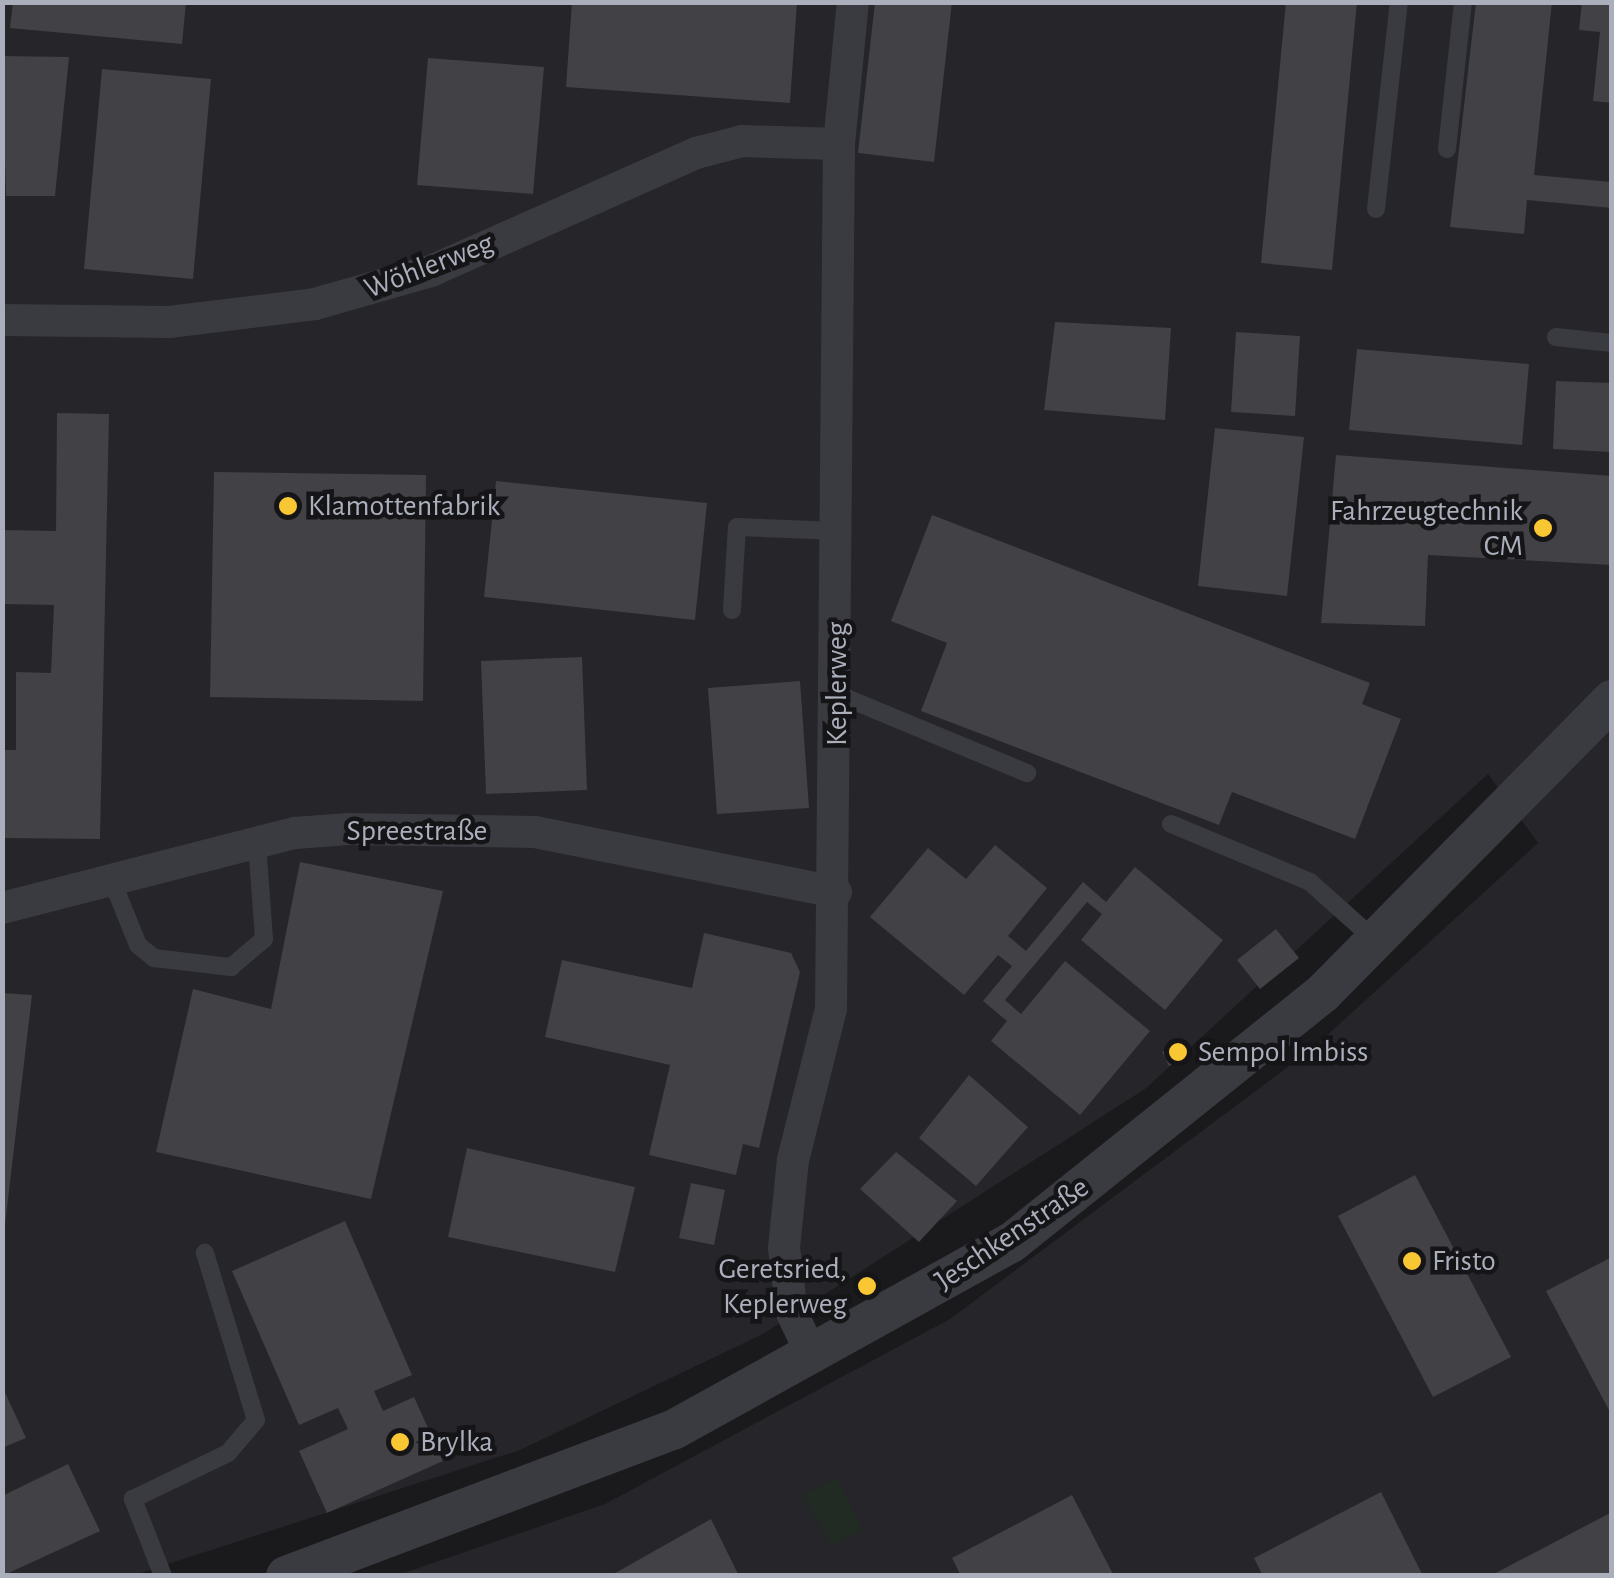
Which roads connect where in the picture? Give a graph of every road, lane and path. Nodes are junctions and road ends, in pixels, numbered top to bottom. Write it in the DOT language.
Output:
graph roads {
  1 [pos="853,2"];
  2 [pos="1399,2"];
  3 [pos="1463,2"];
  4 [pos="839,144"];
  5 [pos="1446,149"];
  6 [pos="1376,209"];
  7 [pos="2,320"];
  8 [pos="1556,337"];
  9 [pos="1612,343"];
  10 [pos="838,531"];
  11 [pos="732,610"];
  12 [pos="837,694"];
  13 [pos="1612,700"];
  14 [pos="1028,772"];
  15 [pos="1172,824"];
  16 [pos="257,843"];
  17 [pos="113,882"];
  18 [pos="836,892"];
  19 [pos="2,908"];
  20 [pos="1377,941"];
  21 [pos="205,1253"];
  22 [pos="812,1356"];
  23 [pos="162,1576"];
  24 [pos="286,1576"];
  1 -- 4 [label="street, Keplerweg"];
  2 -- 6 [label="lane"];
  3 -- 5 [label="lane"];
  4 -- 7 [label="street, Wöhlerweg"];
  4 -- 10 [label="street, Keplerweg"];
  8 -- 9 [label="lane"];
  10 -- 11 [label="lane"];
  10 -- 12 [label="street, Keplerweg"];
  12 -- 14 [label="lane"];
  12 -- 18 [label="street, Keplerweg"];
  13 -- 20 [label="street, Jeschkenstraße"];
  15 -- 20 [label="lane"];
  16 -- 17 [label="street, Spreestraße"];
  16 -- 17 [label="lane"];
  16 -- 18 [label="street, Spreestraße"];
  17 -- 19 [label="street, Spreestraße"];
  18 -- 22 [label="street, Keplerweg"];
  20 -- 22 [label="street, Jeschkenstraße"];
  21 -- 23 [label="lane"];
  22 -- 24 [label="street, Jeschkenstraße"];
}
